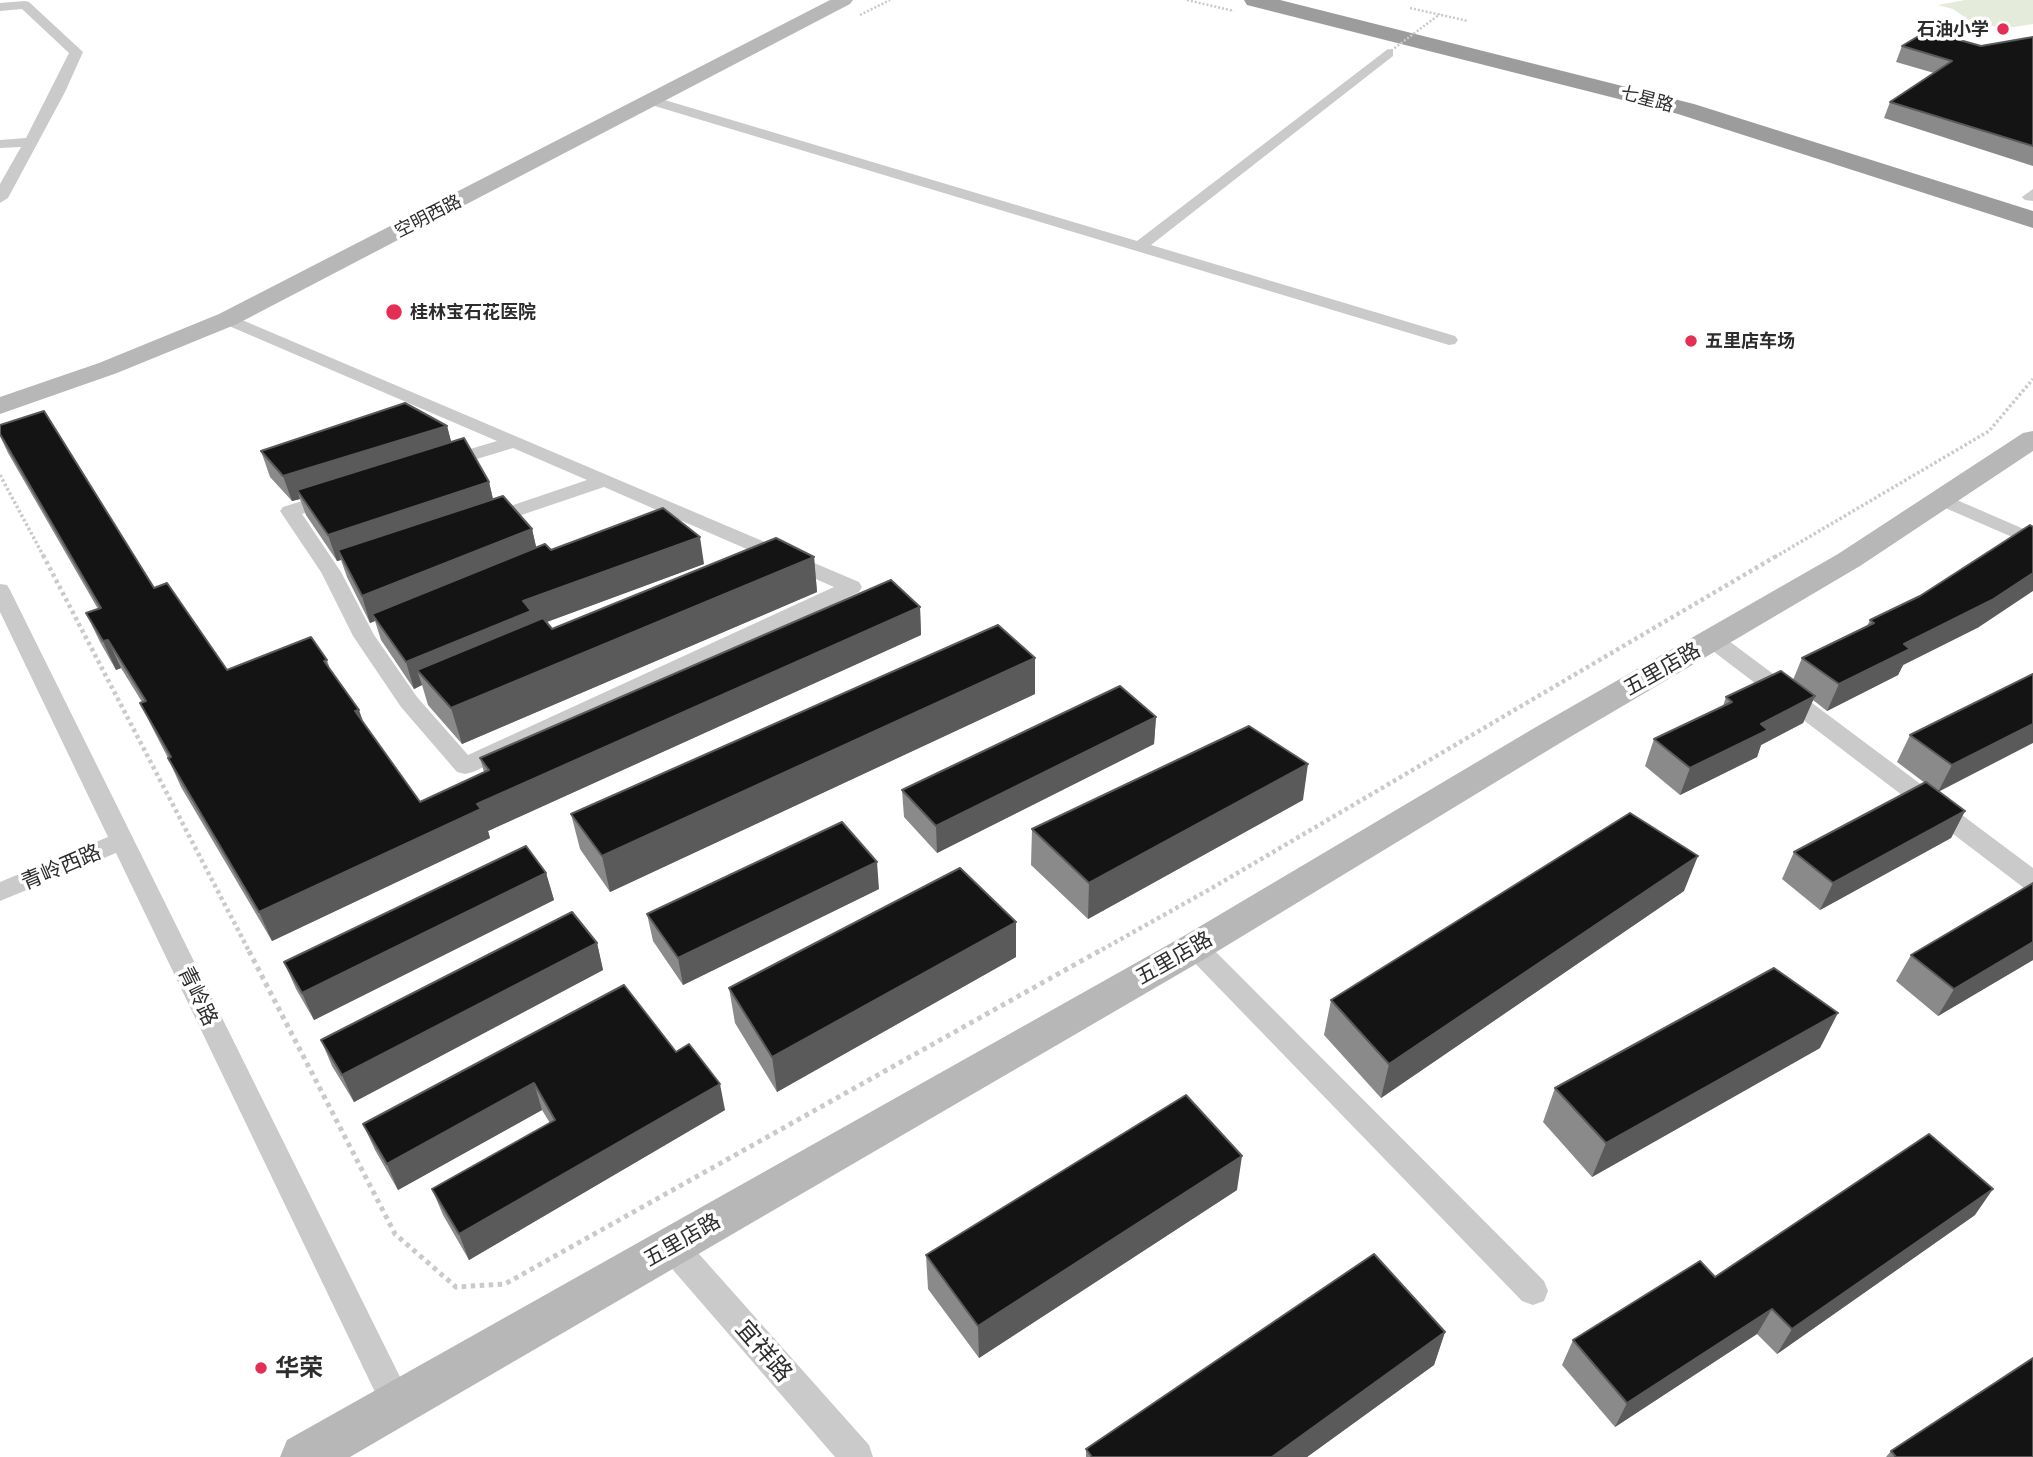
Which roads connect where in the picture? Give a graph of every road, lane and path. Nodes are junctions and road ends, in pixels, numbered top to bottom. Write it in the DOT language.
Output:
graph roads {
  1 [pos="844,0"];
  2 [pos="1255,0"];
  3 [pos="1321,0"];
  4 [pos="0,7"];
  5 [pos="1410,8"];
  6 [pos="1440,15"];
  7 [pos="1468,21"];
  8 [pos="1388,53"];
  9 [pos="653,101"];
  10 [pos="29,142"];
  11 [pos="0,144"];
  12 [pos="0,198"];
  13 [pos="2032,202"];
  14 [pos="1139,247"];
  15 [pos="228,319"];
  16 [pos="1449,340"];
  17 [pos="2033,379"];
  18 [pos="0,406"];
  19 [pos="2033,439"];
  20 [pos="514,442"];
  21 [pos="422,470"];
  22 [pos="0,475"];
  23 [pos="604,481"];
  24 [pos="356,491"];
  25 [pos="1943,500"];
  26 [pos="673,510"];
  27 [pos="647,520"];
  28 [pos="474,524"];
  29 [pos="2033,540"];
  30 [pos="769,551"];
  31 [pos="743,562"];
  32 [pos="0,590"];
  33 [pos="1713,640"];
  34 [pos="435,691"];
  35 [pos="409,702"];
  36 [pos="122,841"];
  37 [pos="2033,881"];
  38 [pos="0,892"];
  39 [pos="1195,947"];
  40 [pos="672,1245"];
  41 [pos="1532,1291"];
  42 [pos="396,1402"];
  43 [pos="304,1457"];
  44 [pos="857,1457"];
  1 -- 9 [label="main road, 空明西路"];
  2 -- 13 [label="highway, 七星路"];
  3 -- 13 [label="highway, 七星路"];
  4 -- 10 [label="street"];
  5 -- 6 [label="path"];
  6 -- 7 [label="path"];
  6 -- 8 [label="path, bridge"];
  8 -- 14 [label="street"];
  9 -- 14 [label="street"];
  9 -- 15 [label="main road, 空明西路"];
  10 -- 11 [label="street"];
  10 -- 12 [label="street"];
  14 -- 16 [label="street"];
  15 -- 18 [label="main road, 空明西路"];
  15 -- 20 [label="street"];
  17 -- 22 [label="path"];
  19 -- 25 [label="main road, 五里店路"];
  20 -- 21 [label="street"];
  20 -- 23 [label="street"];
  23 -- 26 [label="street"];
  23 -- 28 [label="street"];
  24 -- 35 [label="street"];
  25 -- 29 [label="street"];
  25 -- 33 [label="main road, 五里店路"];
  26 -- 27 [label="street"];
  26 -- 30 [label="street"];
  30 -- 31 [label="street"];
  30 -- 35 [label="street"];
  32 -- 36 [label="street, 青岭路"];
  33 -- 37 [label="street"];
  33 -- 39 [label="main road, 五里店路"];
  34 -- 35 [label="street"];
  36 -- 38 [label="street, 青岭西路"];
  36 -- 42 [label="street, 青岭路"];
  39 -- 40 [label="main road, 五里店路"];
  39 -- 41 [label="street"];
  40 -- 42 [label="main road, 五里店路"];
  40 -- 44 [label="street, 宜祥路"];
  42 -- 43 [label="main road, 五里店路"];
}
